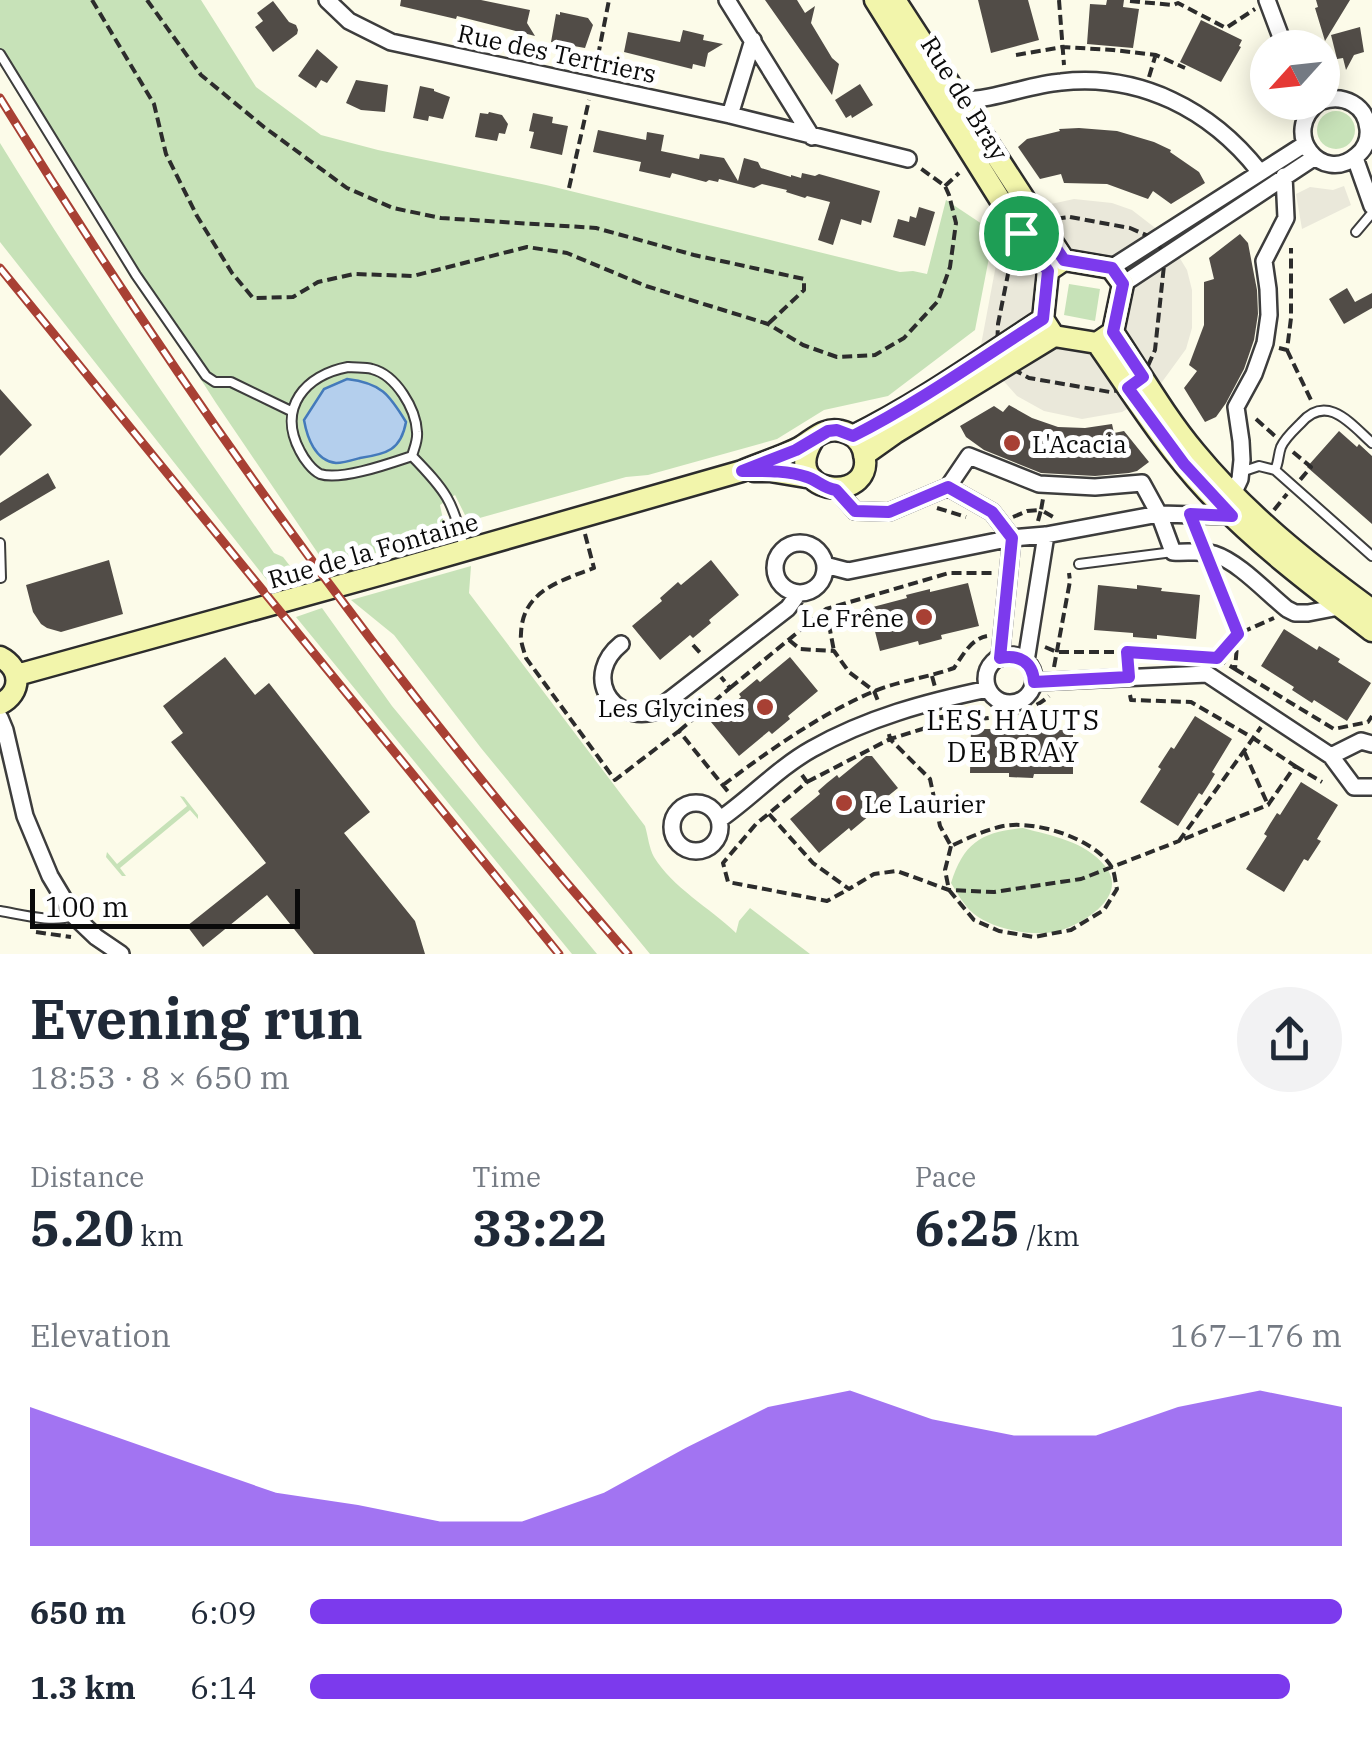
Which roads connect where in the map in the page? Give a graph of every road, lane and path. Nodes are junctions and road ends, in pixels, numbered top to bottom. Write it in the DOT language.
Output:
graph roads {
  1 [pos="92,0"];
  2 [pos="147,0"];
  3 [pos="327,0"];
  4 [pos="727,0"];
  5 [pos="874,0"];
  6 [pos="895,0"];
  7 [pos="1059,0"];
  8 [pos="1267,0"];
  9 [pos="1130,1"];
  10 [pos="1178,1"];
  11 [pos="1278,30"];
  12 [pos="753,40"];
  13 [pos="1063,47"];
  14 [pos="0,54"];
  15 [pos="1016,55"];
  16 [pos="1156,55"];
  17 [pos="1064,62"];
  18 [pos="1185,68"];
  19 [pos="1150,73"];
  20 [pos="1340,98"];
  21 [pos="961,100"];
  22 [pos="1368,110"];
  23 [pos="730,115"];
  24 [pos="1304,120"];
  25 [pos="812,136"];
  26 [pos="1310,150"];
  27 [pos="1355,158"];
  28 [pos="908,159"];
  29 [pos="1259,171"];
  30 [pos="1284,176"];
  31 [pos="954,177"];
  32 [pos="945,186"];
  33 [pos="1372,206"];
  34 [pos="1372,213"];
  35 [pos="1030,227"];
  36 [pos="1356,232"];
  37 [pos="1155,240"];
  38 [pos="1291,243"];
  39 [pos="1165,256"];
  40 [pos="1056,266"];
  41 [pos="1117,276"];
  42 [pos="768,324"];
  43 [pos="1048,328"];
  44 [pos="1105,337"];
  45 [pos="1265,344"];
  46 [pos="1286,350"];
  47 [pos="1128,385"];
  48 [pos="1237,403"];
  49 [pos="290,411"];
  50 [pos="1315,411"];
  51 [pos="813,440"];
  52 [pos="1372,443"];
  53 [pos="1282,444"];
  54 [pos="859,446"];
  55 [pos="412,456"];
  56 [pos="1276,470"];
  57 [pos="742,471"];
  58 [pos="1241,472"];
  59 [pos="812,478"];
  60 [pos="948,487"];
  61 [pos="836,490"];
  62 [pos="1232,494"];
  63 [pos="1160,514"];
  64 [pos="1232,516"];
  65 [pos="1046,535"];
  66 [pos="1012,538"];
  67 [pos="0,543"];
  68 [pos="464,550"];
  69 [pos="1173,552"];
  70 [pos="1207,552"];
  71 [pos="1372,556"];
  72 [pos="1079,564"];
  73 [pos="825,565"];
  74 [pos="998,574"];
  75 [pos="1,578"];
  76 [pos="798,594"];
  77 [pos="1340,607"];
  78 [pos="826,609"];
  79 [pos="1287,610"];
  80 [pos="1372,610"];
  81 [pos="1372,631"];
  82 [pos="1238,634"];
  83 [pos="789,640"];
  84 [pos="621,644"];
  85 [pos="834,651"];
  86 [pos="0,657"];
  87 [pos="1000,658"];
  88 [pos="1217,658"];
  89 [pos="1026,661"];
  90 [pos="1235,669"];
  91 [pos="17,675"];
  92 [pos="1129,677"];
  93 [pos="1034,682"];
  94 [pos="730,688"];
  95 [pos="988,689"];
  96 [pos="0,704"];
  97 [pos="883,715"];
  98 [pos="1372,716"];
  99 [pos="0,718"];
  100 [pos="942,723"];
  101 [pos="890,738"];
  102 [pos="1253,738"];
  103 [pos="779,742"];
  104 [pos="1372,744"];
  105 [pos="1244,751"];
  106 [pos="1331,756"];
  107 [pos="792,762"];
  108 [pos="1295,766"];
  109 [pos="807,782"];
  110 [pos="1322,782"];
  111 [pos="1372,787"];
  112 [pos="1268,806"];
  113 [pos="769,814"];
  114 [pos="719,820"];
  115 [pos="1180,841"];
  116 [pos="952,846"];
  117 [pos="1112,868"];
  118 [pos="849,889"];
  119 [pos="948,890"];
  120 [pos="0,911"];
  121 [pos="74,916"];
  122 [pos="121,954"];
  1 -- 42 [label="path"];
  2 -- 42 [label="path"];
  3 -- 23 [label="street, Rue des Tertriers"];
  4 -- 12 [label="street"];
  5 -- 35 [label="street, Rue de Bray"];
  6 -- 21 [label="street, Rue de Bray"];
  7 -- 13 [label="path"];
  8 -- 10 [label="path"];
  8 -- 11 [label="street"];
  9 -- 10 [label="path"];
  12 -- 23 [label="street"];
  12 -- 25 [label="street"];
  13 -- 15 [label="path"];
  13 -- 16 [label="path"];
  13 -- 17 [label="path"];
  14 -- 49 [label="lane"];
  16 -- 18 [label="path"];
  16 -- 19 [label="path"];
  20 -- 22 [label="street"];
  21 -- 29 [label="street"];
  21 -- 35 [label="street, Rue de Bray"];
  22 -- 27 [label="street"];
  23 -- 25 [label="street, Rue des Tertriers"];
  24 -- 26 [label="street"];
  25 -- 28 [label="street, Rue des Tertriers"];
  26 -- 27 [label="street"];
  26 -- 29 [label="street"];
  26 -- 30 [label="street"];
  27 -- 33 [label="street"];
  28 -- 32 [label="path"];
  29 -- 37 [label="street"];
  30 -- 39 [label="street"];
  30 -- 45 [label="street"];
  31 -- 32 [label="path"];
  32 -- 42 [label="path"];
  34 -- 36 [label="lane"];
  35 -- 37 [label="path"];
  35 -- 40 [label="street, Rue de Bray"];
  37 -- 39 [label="path"];
  37 -- 41 [label="street"];
  38 -- 46 [label="path"];
  39 -- 41 [label="street"];
  39 -- 47 [label="path"];
  40 -- 41 [label="street"];
  40 -- 43 [label="street"];
  41 -- 44 [label="street"];
  43 -- 44 [label="street"];
  43 -- 54 [label="street"];
  44 -- 47 [label="street"];
  45 -- 46 [label="path"];
  45 -- 48 [label="street"];
  46 -- 50 [label="path"];
  47 -- 62 [label="street"];
  47 -- 64 [label="street"];
  48 -- 53 [label="path"];
  48 -- 58 [label="street"];
  49 -- 55 [label="lane"];
  49 -- 55 [label="lane"];
  50 -- 52 [label="lane"];
  50 -- 53 [label="lane"];
  51 -- 54 [label="street"];
  51 -- 57 [label="street, Rue de la Fontaine"];
  51 -- 59 [label="street"];
  53 -- 56 [label="lane"];
  54 -- 61 [label="street"];
  55 -- 68 [label="lane"];
  56 -- 58 [label="lane"];
  56 -- 71 [label="lane"];
  57 -- 59 [label="street, Rue de la Fontaine"];
  57 -- 68 [label="street, Rue de la Fontaine"];
  58 -- 62 [label="street"];
  59 -- 61 [label="street"];
  60 -- 61 [label="street"];
  60 -- 63 [label="street"];
  60 -- 66 [label="street"];
  62 -- 80 [label="street"];
  63 -- 64 [label="street"];
  63 -- 65 [label="street"];
  63 -- 69 [label="street"];
  64 -- 77 [label="street"];
  65 -- 66 [label="street"];
  65 -- 89 [label="street"];
  66 -- 73 [label="street"];
  66 -- 87 [label="street"];
  67 -- 75 [label="lane"];
  68 -- 91 [label="street, Rue de la Fontaine"];
  69 -- 70 [label="street"];
  69 -- 72 [label="lane"];
  70 -- 79 [label="street"];
  70 -- 82 [label="path"];
  73 -- 76 [label="street"];
  73 -- 76 [label="street"];
  74 -- 78 [label="path"];
  76 -- 84 [label="street"];
  77 -- 79 [label="street"];
  77 -- 81 [label="street"];
  78 -- 83 [label="path"];
  78 -- 85 [label="path"];
  79 -- 82 [label="path"];
  82 -- 88 [label="path"];
  82 -- 90 [label="path"];
  83 -- 85 [label="path"];
  83 -- 94 [label="path"];
  85 -- 97 [label="path"];
  86 -- 91 [label="street"];
  87 -- 89 [label="street"];
  87 -- 95 [label="street"];
  88 -- 90 [label="path"];
  88 -- 92 [label="path"];
  89 -- 93 [label="street"];
  90 -- 98 [label="path"];
  91 -- 96 [label="street"];
  92 -- 93 [label="street"];
  92 -- 102 [label="path"];
  92 -- 106 [label="street"];
  93 -- 95 [label="street"];
  95 -- 97 [label="street"];
  97 -- 101 [label="path"];
  97 -- 107 [label="street"];
  99 -- 121 [label="street"];
  100 -- 101 [label="path"];
  101 -- 109 [label="path"];
  101 -- 116 [label="path"];
  102 -- 105 [label="path"];
  102 -- 108 [label="path"];
  103 -- 107 [label="path"];
  104 -- 106 [label="street"];
  105 -- 112 [label="path"];
  105 -- 115 [label="path"];
  106 -- 111 [label="street"];
  107 -- 109 [label="path"];
  107 -- 114 [label="street"];
  108 -- 110 [label="path"];
  108 -- 112 [label="path"];
  109 -- 113 [label="path"];
  112 -- 115 [label="path"];
  113 -- 118 [label="path"];
  113 -- 118 [label="path"];
  115 -- 117 [label="path"];
  116 -- 117 [label="path"];
  116 -- 119 [label="path"];
  117 -- 119 [label="path"];
  117 -- 119 [label="path"];
  118 -- 119 [label="path"];
  120 -- 121 [label="lane"];
  121 -- 122 [label="street"];
}
